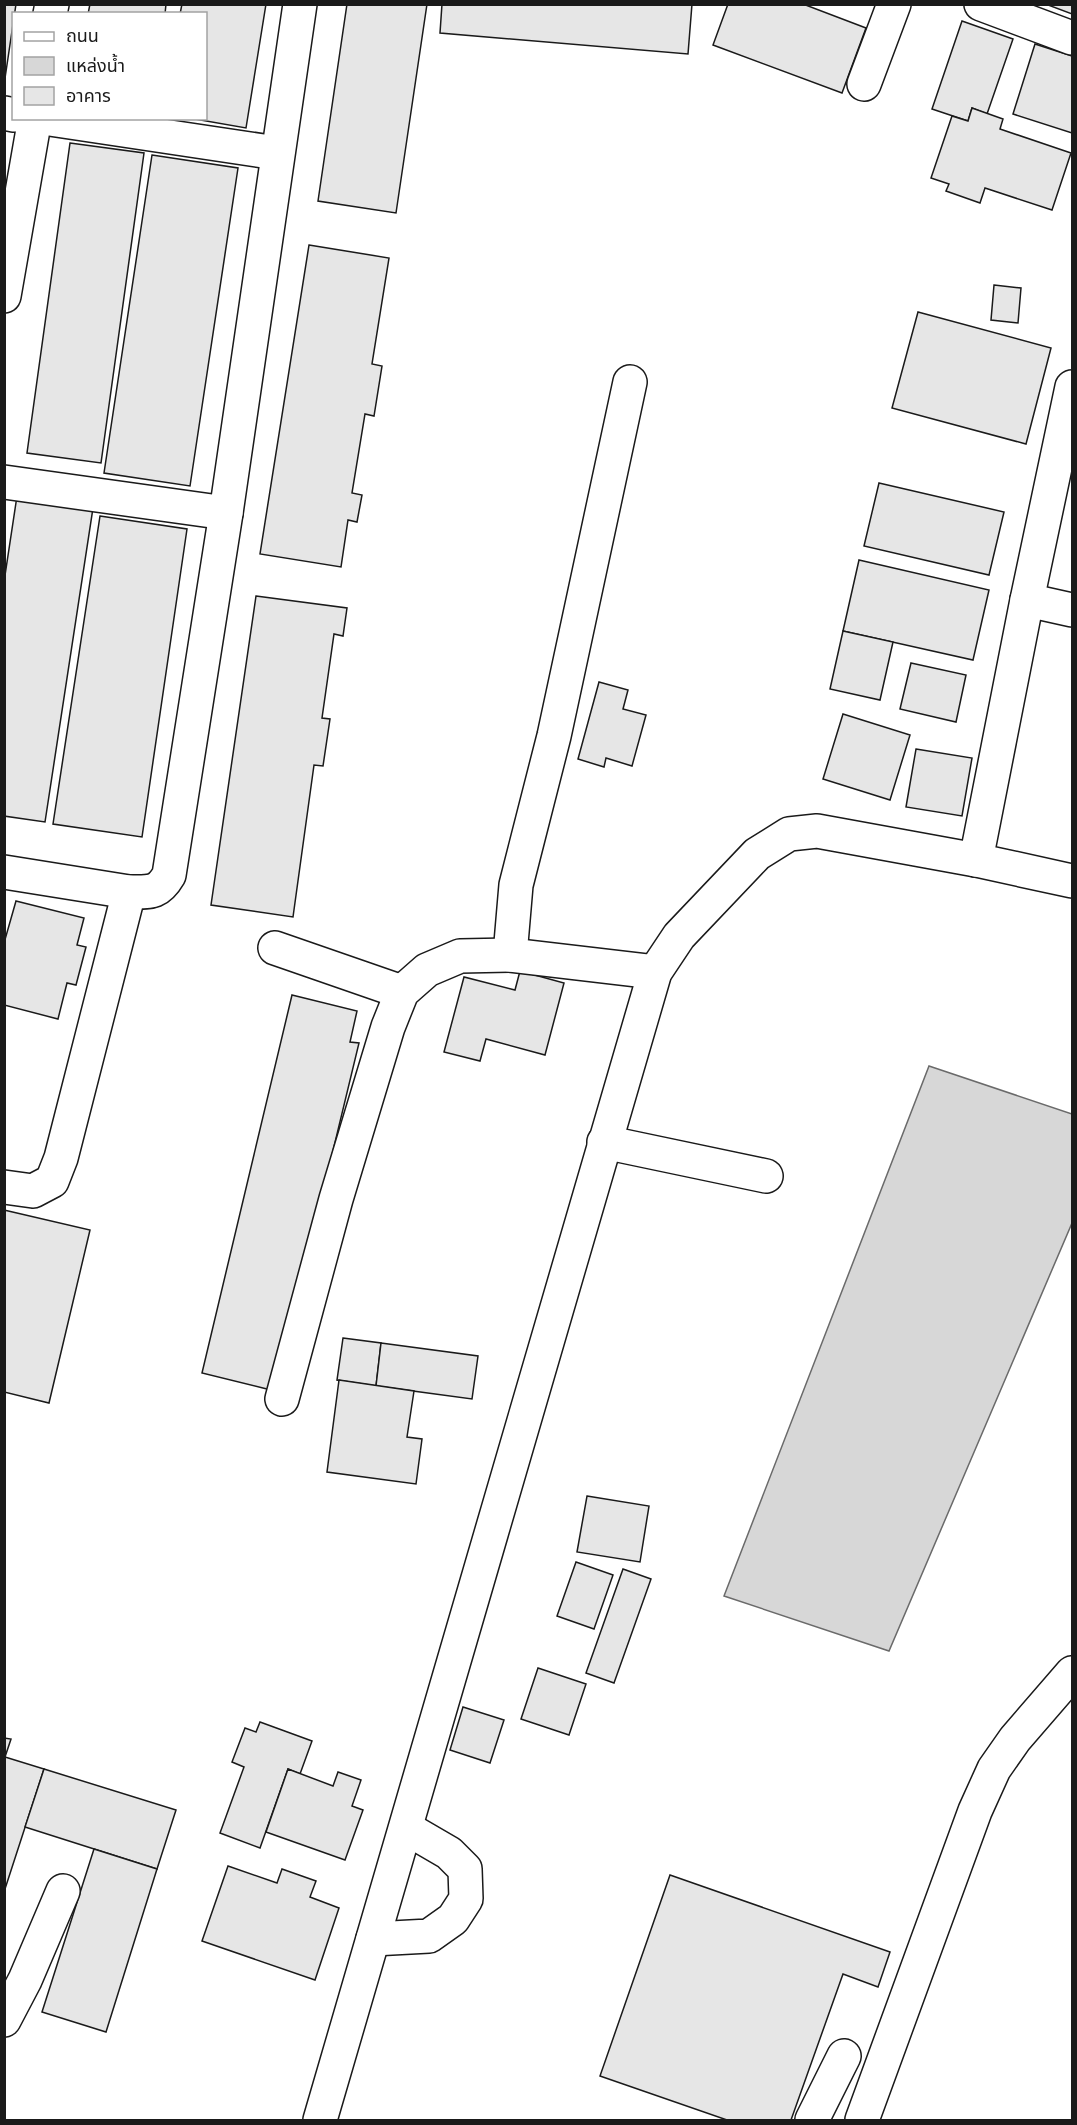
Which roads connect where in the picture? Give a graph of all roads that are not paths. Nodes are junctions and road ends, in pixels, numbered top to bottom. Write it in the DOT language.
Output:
graph roads {
  1 [pos="300,4"];
  2 [pos="894,4"];
  3 [pos="981,4"];
  4 [pos="1072,38"];
  5 [pos="864,84"];
  6 [pos="34,120"];
  7 [pos="56,120"];
  8 [pos="277,153"];
  9 [pos="4,296"];
  10 [pos="630,382"];
  11 [pos="1072,387"];
  12 [pos="4,482"];
  13 [pos="226,513"];
  14 [pos="1027,600"];
  15 [pos="1072,610"];
  16 [pos="976,860"];
  17 [pos="4,872"];
  18 [pos="1072,881"];
  19 [pos="129,892"];
  20 [pos="275,948"];
  21 [pos="510,955"];
  22 [pos="655,972"];
  23 [pos="402,992"];
  24 [pos="604,1143"];
  25 [pos="766,1176"];
  26 [pos="4,1187"];
  27 [pos="282,1399"];
  28 [pos="1072,1673"];
  29 [pos="406,1828"];
  30 [pos="63,1891"];
  31 [pos="373,1939"];
  32 [pos="4,2020"];
  33 [pos="844,2056"];
  34 [pos="320,2121"];
  35 [pos="812,2121"];
  36 [pos="862,2121"];
  1 -- 8 [label="street"];
  2 -- 5 [label="street"];
  3 -- 4 [label="street"];
  6 -- 9 [label="street"];
  7 -- 8 [label="street"];
  8 -- 13 [label="street"];
  10 -- 21 [label="street"];
  11 -- 14 [label="street"];
  12 -- 13 [label="street"];
  13 -- 19 [label="street"];
  14 -- 15 [label="street"];
  14 -- 16 [label="street"];
  16 -- 18 [label="street"];
  16 -- 22 [label="street"];
  17 -- 19 [label="street"];
  19 -- 26 [label="street"];
  20 -- 23 [label="street"];
  21 -- 22 [label="street"];
  21 -- 23 [label="street"];
  22 -- 24 [label="street"];
  23 -- 27 [label="street"];
  24 -- 25 [label="street"];
  24 -- 29 [label="street"];
  28 -- 36 [label="street"];
  29 -- 31 [label="street"];
  29 -- 31 [label="street"];
  30 -- 32 [label="street"];
  31 -- 34 [label="street"];
  33 -- 35 [label="street"];
}
